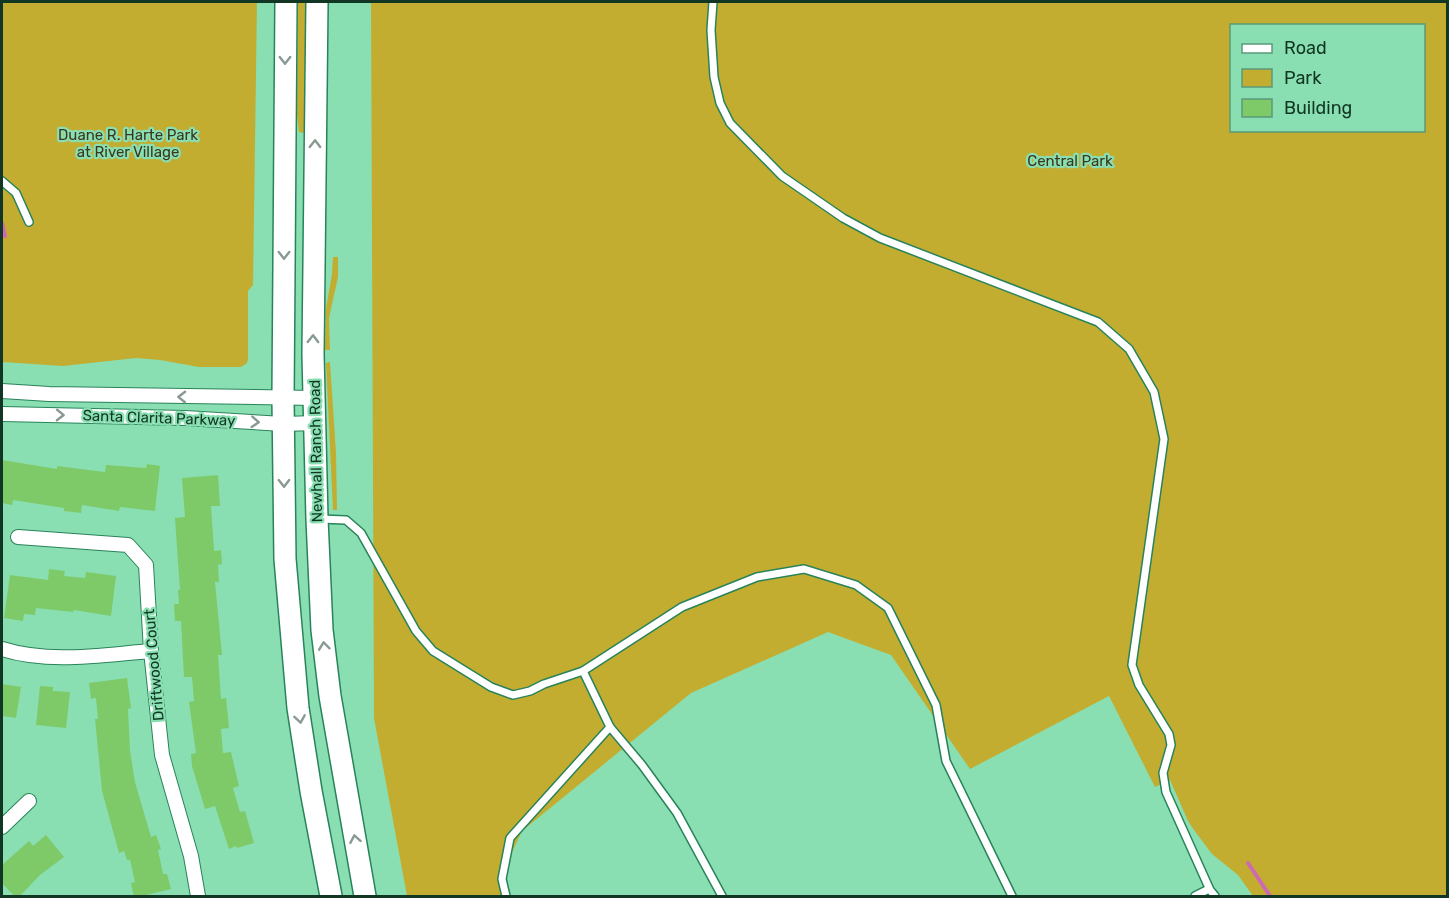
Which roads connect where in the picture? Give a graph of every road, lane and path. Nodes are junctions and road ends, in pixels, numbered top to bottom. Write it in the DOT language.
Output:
graph roads {
  1 [pos="286,2"];
  2 [pos="317,2"];
  3 [pos="713,2"];
  4 [pos="2,181"];
  5 [pos="29,222"];
  6 [pos="2,391"];
  7 [pos="283,398"];
  8 [pos="315,398"];
  9 [pos="2,414"];
  10 [pos="316,423"];
  11 [pos="283,424"];
  12 [pos="316,519"];
  13 [pos="18,537"];
  14 [pos="2,649"];
  15 [pos="151,651"];
  16 [pos="583,671"];
  17 [pos="610,727"];
  18 [pos="29,801"];
  19 [pos="2,827"];
  20 [pos="1209,889"];
  21 [pos="198,897"];
  22 [pos="332,897"];
  23 [pos="365,897"];
  24 [pos="506,897"];
  25 [pos="722,897"];
  26 [pos="1012,897"];
  27 [pos="1195,897"];
  28 [pos="1215,897"];
  1 -- 7 [label="main road, one-way"];
  8 -- 2 [label="main road, Newhall Ranch Road, one-way"];
  3 -- 20 [label="lane"];
  4 -- 5 [label="lane"];
  7 -- 6 [label="street, Santa Clarita Parkway, one-way"];
  7 -- 8 [label="street, Santa Clarita Parkway"];
  7 -- 11 [label="main road"];
  8 -- 10 [label="main road, Newhall Ranch Road"];
  9 -- 11 [label="street, Santa Clarita Parkway, one-way"];
  10 -- 11 [label="street, Santa Clarita Parkway"];
  10 -- 12 [label="main road, Newhall Ranch Road"];
  11 -- 22 [label="main road, one-way"];
  12 -- 16 [label="lane"];
  23 -- 12 [label="main road, Newhall Ranch Road, one-way"];
  13 -- 15 [label="street, Driftwood Court"];
  14 -- 15 [label="street"];
  15 -- 21 [label="street, Driftwood Court"];
  16 -- 17 [label="lane"];
  16 -- 26 [label="lane"];
  17 -- 24 [label="lane"];
  17 -- 25 [label="lane"];
  18 -- 19 [label="street"];
  20 -- 27 [label="lane"];
  20 -- 28 [label="lane"];
}
